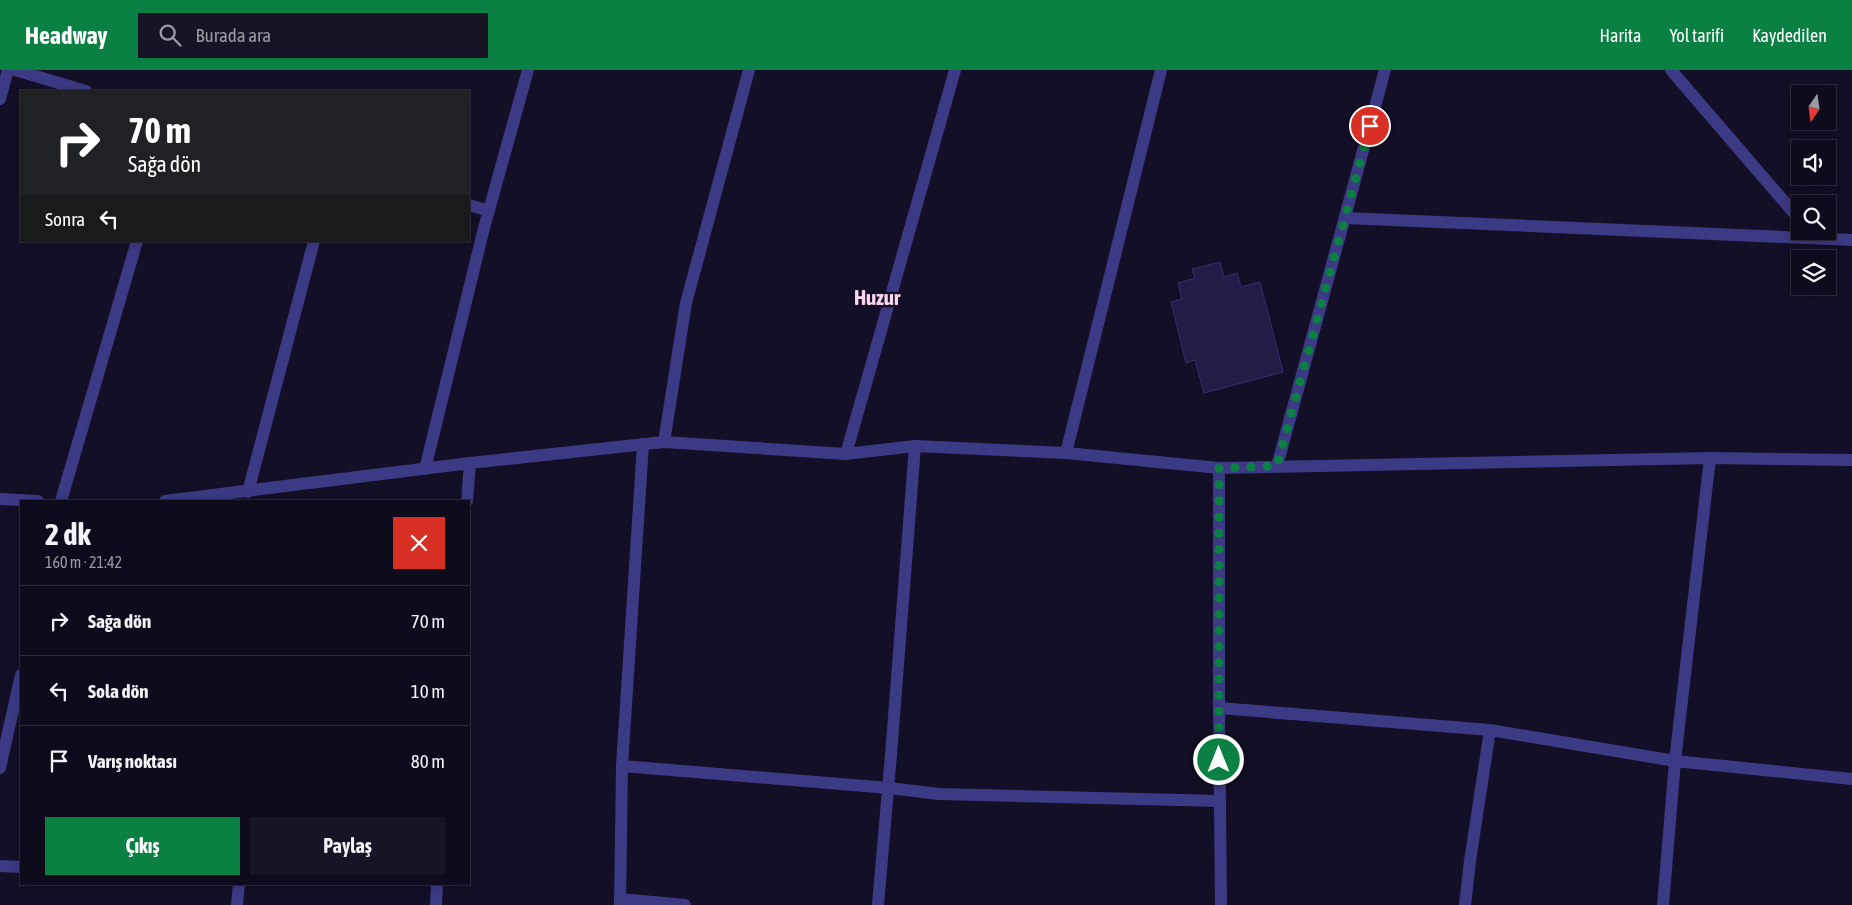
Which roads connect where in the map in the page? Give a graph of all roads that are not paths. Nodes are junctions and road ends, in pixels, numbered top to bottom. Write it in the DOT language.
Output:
graph roads {
  1 [pos="8,70"];
  2 [pos="15,70"];
  3 [pos="528,70"];
  4 [pos="750,70"];
  5 [pos="955,70"];
  6 [pos="1161,70"];
  7 [pos="1385,70"];
  8 [pos="1671,70"];
  9 [pos="83,90"];
  10 [pos="0,98"];
  11 [pos="470,205"];
  12 [pos="1791,210"];
  13 [pos="489,211"];
  14 [pos="1345,218"];
  15 [pos="1791,234"];
  16 [pos="1836,238"];
  17 [pos="1852,240"];
  18 [pos="137,242"];
  19 [pos="314,242"];
  20 [pos="664,442"];
  21 [pos="643,444"];
  22 [pos="915,446"];
  23 [pos="1066,453"];
  24 [pos="846,454"];
  25 [pos="1710,458"];
  26 [pos="1852,460"];
  27 [pos="470,463"];
  28 [pos="1277,466"];
  29 [pos="1219,468"];
  30 [pos="425,469"];
  31 [pos="248,492"];
  32 [pos="267,495"];
  33 [pos="0,499"];
  34 [pos="20,500"];
  35 [pos="61,500"];
  36 [pos="174,500"];
  37 [pos="467,500"];
  38 [pos="20,685"];
  39 [pos="18,705"];
  40 [pos="1219,708"];
  41 [pos="1490,730"];
  42 [pos="3,743"];
  43 [pos="1676,761"];
  44 [pos="622,766"];
  45 [pos="0,768"];
  46 [pos="1852,779"];
  47 [pos="889,788"];
  48 [pos="1220,801"];
  49 [pos="0,866"];
  50 [pos="20,867"];
  51 [pos="239,885"];
  52 [pos="437,885"];
  53 [pos="620,902"];
  54 [pos="237,905"];
  55 [pos="436,905"];
  56 [pos="685,905"];
  57 [pos="878,905"];
  58 [pos="1221,905"];
  59 [pos="1465,905"];
  60 [pos="1662,905"];
  1 -- 10 [label="street"];
  2 -- 9 [label="street"];
  3 -- 13 [label="street"];
  4 -- 20 [label="street"];
  5 -- 24 [label="street"];
  6 -- 23 [label="street"];
  7 -- 14 [label="street"];
  8 -- 12 [label="street"];
  11 -- 13 [label="street"];
  13 -- 30 [label="street"];
  14 -- 15 [label="street"];
  14 -- 28 [label="street"];
  16 -- 17 [label="street"];
  18 -- 35 [label="street"];
  19 -- 31 [label="street"];
  20 -- 21 [label="street"];
  20 -- 24 [label="street"];
  21 -- 27 [label="street"];
  21 -- 44 [label="street"];
  22 -- 23 [label="street"];
  22 -- 24 [label="street"];
  22 -- 47 [label="street"];
  23 -- 29 [label="street"];
  25 -- 26 [label="street"];
  25 -- 28 [label="street"];
  25 -- 43 [label="street"];
  27 -- 30 [label="street"];
  27 -- 37 [label="street"];
  28 -- 29 [label="street"];
  29 -- 40 [label="street"];
  30 -- 32 [label="street"];
  31 -- 32 [label="street"];
  31 -- 36 [label="street"];
  33 -- 34 [label="street"];
  38 -- 39 [label="street"];
  39 -- 42 [label="street"];
  40 -- 41 [label="street"];
  40 -- 48 [label="street"];
  41 -- 43 [label="street"];
  41 -- 59 [label="street"];
  42 -- 45 [label="street"];
  43 -- 46 [label="street"];
  43 -- 60 [label="street"];
  44 -- 47 [label="street"];
  44 -- 53 [label="street"];
  47 -- 48 [label="street"];
  47 -- 57 [label="street"];
  48 -- 58 [label="street"];
  49 -- 50 [label="street"];
  51 -- 54 [label="street"];
  52 -- 55 [label="street"];
  53 -- 56 [label="street"];
}
